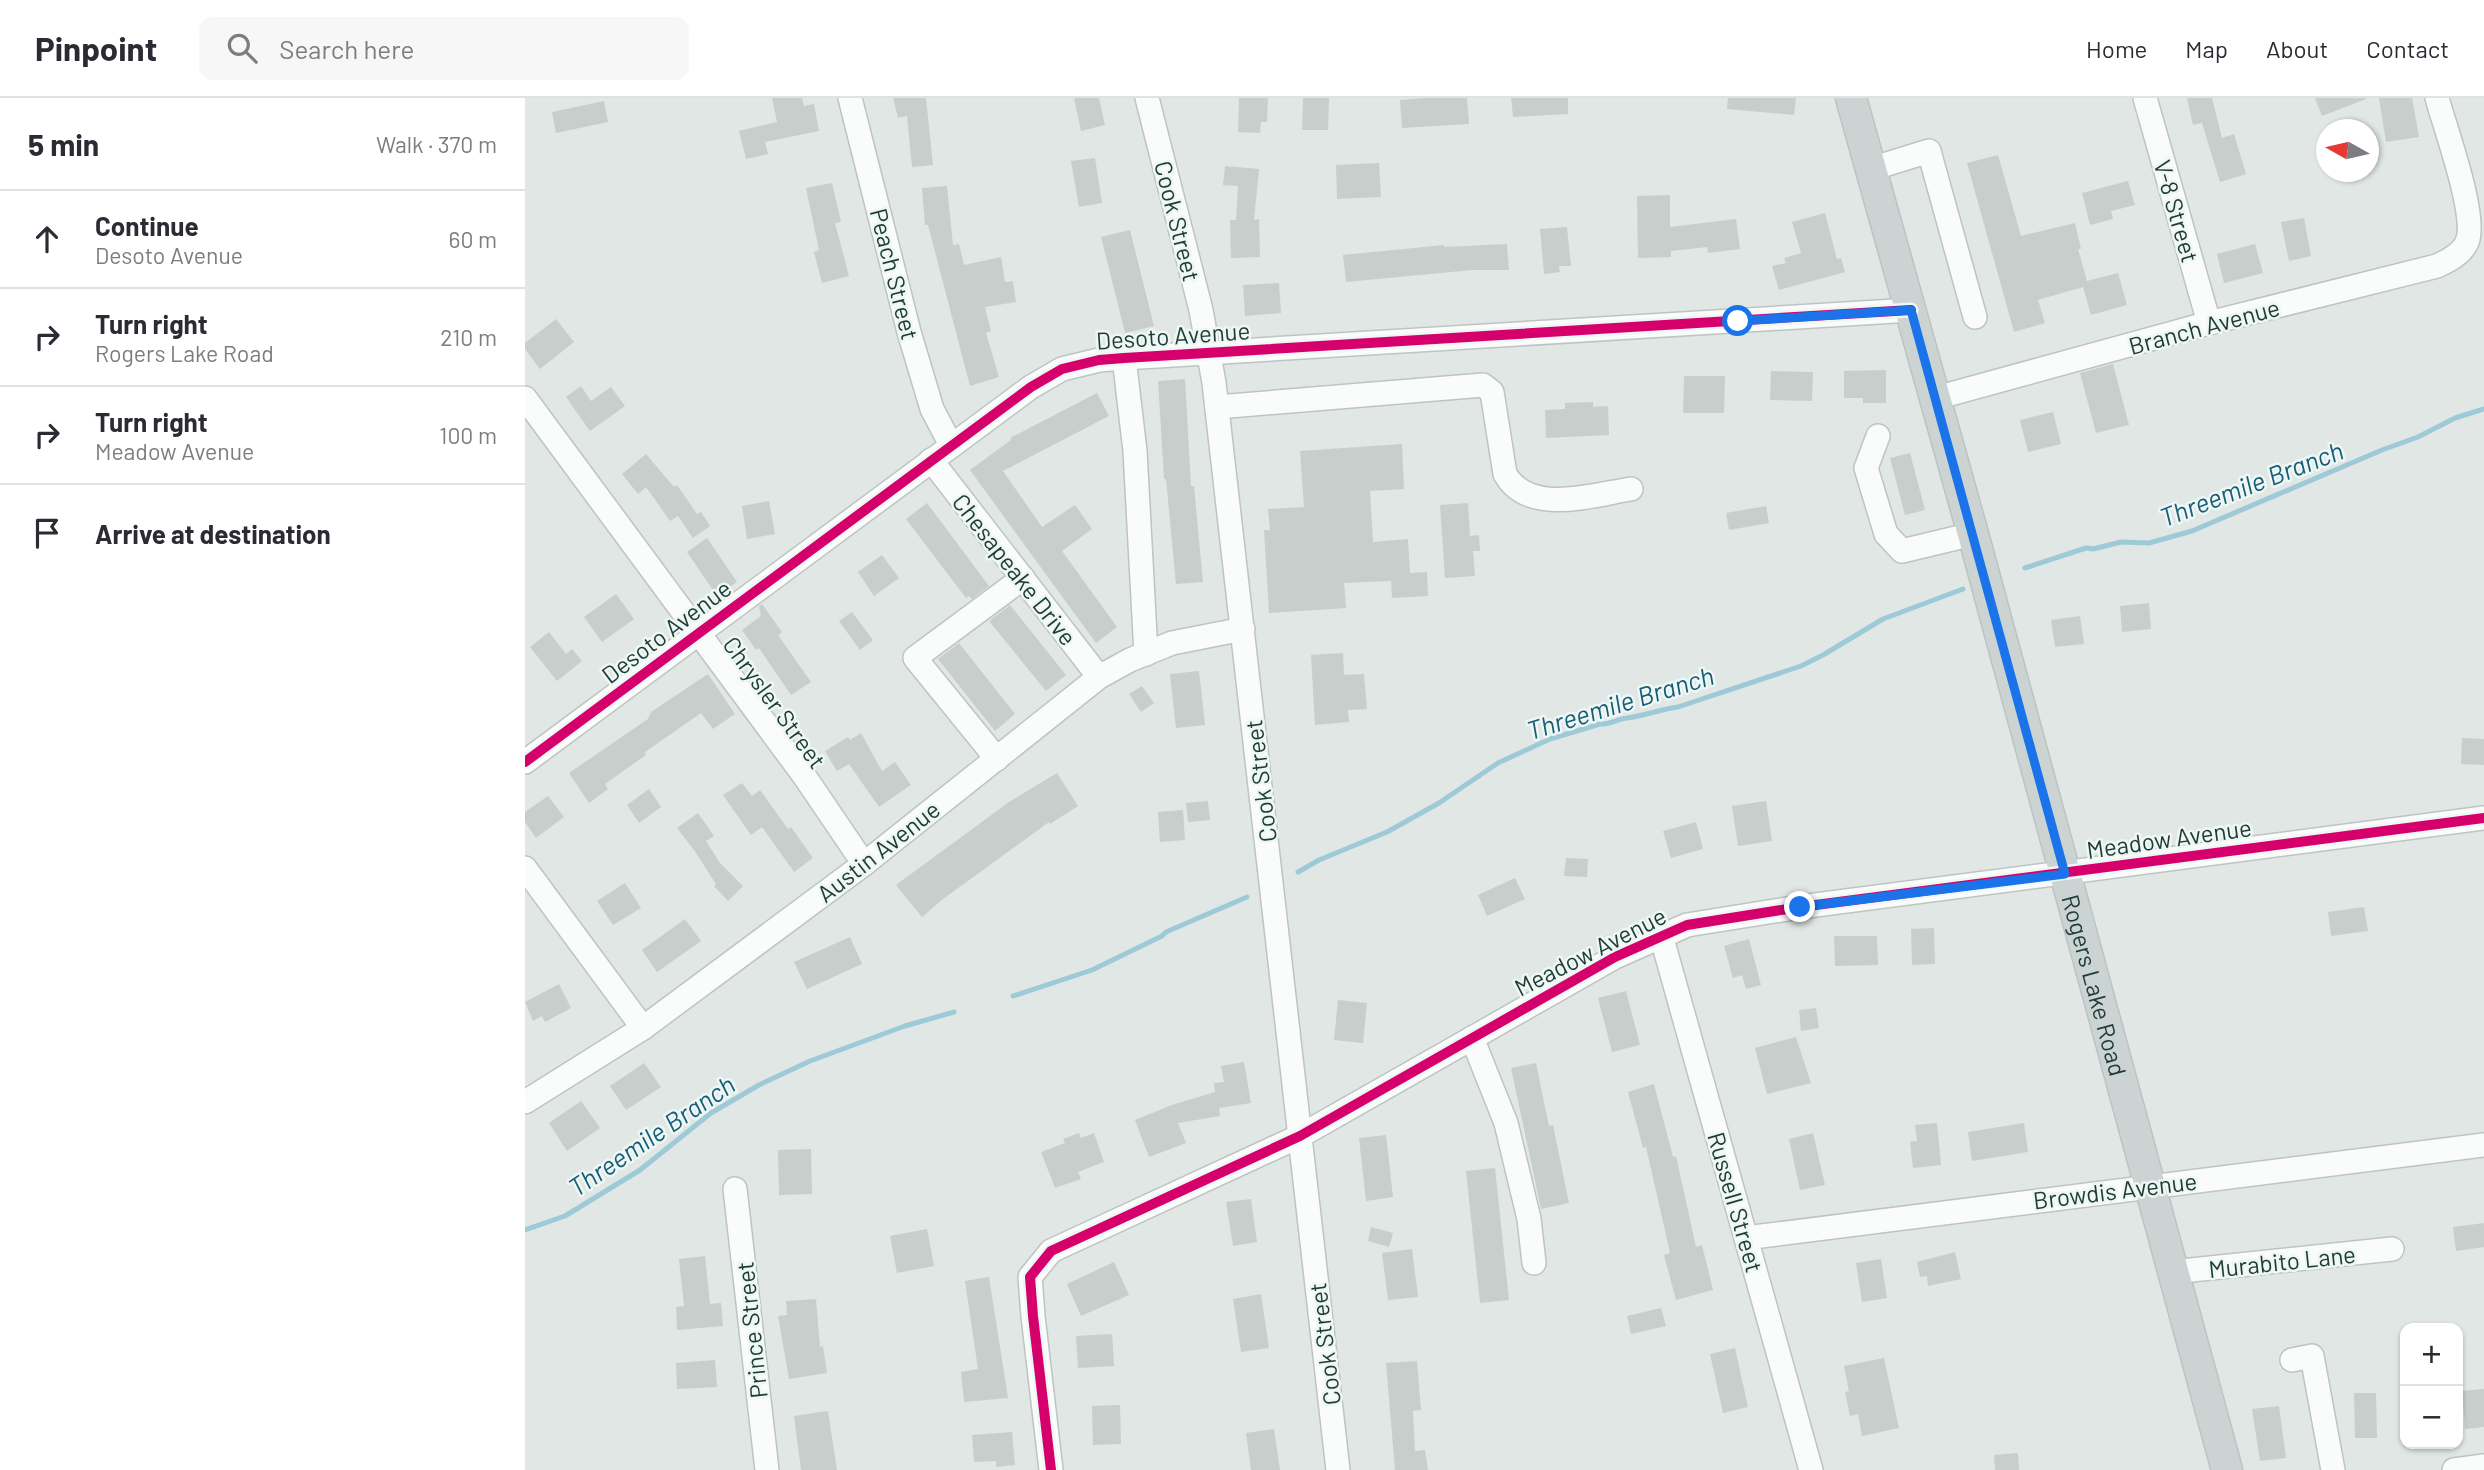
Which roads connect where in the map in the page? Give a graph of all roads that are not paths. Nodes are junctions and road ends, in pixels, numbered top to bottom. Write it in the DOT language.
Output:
graph roads {
  1 [pos="850,98"];
  2 [pos="1147,98"];
  3 [pos="1851,98"];
  4 [pos="2145,98"];
  5 [pos="2437,98"];
  6 [pos="1871,169"];
  7 [pos="1911,310"];
  8 [pos="1975,317"];
  9 [pos="2209,323"];
  10 [pos="1209,352"];
  11 [pos="1124,358"];
  12 [pos="1936,398"];
  13 [pos="528,407"];
  14 [pos="1217,407"];
  15 [pos="1878,436"];
  16 [pos="951,445"];
  17 [pos="931,460"];
  18 [pos="1631,489"];
  19 [pos="1973,534"];
  20 [pos="1023,578"];
  21 [pos="1243,629"];
  22 [pos="698,633"];
  23 [pos="1146,654"];
  24 [pos="1099,677"];
  25 [pos="997,759"];
  26 [pos="525,762"];
  27 [pos="2484,818"];
  28 [pos="864,864"];
  29 [pos="525,868"];
  30 [pos="2065,874"];
  31 [pos="1661,934"];
  32 [pos="643,1028"];
  33 [pos="1472,1038"];
  34 [pos="525,1102"];
  35 [pos="1300,1136"];
  36 [pos="2484,1145"];
  37 [pos="2149,1186"];
  38 [pos="735,1189"];
  39 [pos="1746,1238"];
  40 [pos="2392,1249"];
  41 [pos="1534,1263"];
  42 [pos="2172,1272"];
  43 [pos="2292,1360"];
  44 [pos="2484,1466"];
  45 [pos="767,1470"];
  46 [pos="1051,1470"];
  47 [pos="1338,1470"];
  48 [pos="1811,1470"];
  49 [pos="2227,1470"];
  50 [pos="2333,1470"];
  51 [pos="2454,1470"];
  1 -- 16 [label="street, Peach Street"];
  2 -- 10 [label="street, Cook Street"];
  3 -- 6 [label="main road, Rogers Lake Road"];
  4 -- 9 [label="street, V-8 Street"];
  5 -- 9 [label="street, Branch Avenue"];
  6 -- 7 [label="main road, Rogers Lake Road"];
  6 -- 8 [label="street"];
  7 -- 10 [label="street, Desoto Avenue"];
  7 -- 12 [label="main road, Rogers Lake Road"];
  9 -- 12 [label="street, Branch Avenue"];
  10 -- 11 [label="street, Desoto Avenue"];
  10 -- 14 [label="street, Cook Street"];
  11 -- 16 [label="street, Desoto Avenue"];
  11 -- 23 [label="street"];
  12 -- 19 [label="main road, Rogers Lake Road"];
  13 -- 22 [label="street, Chrysler Street"];
  14 -- 18 [label="street"];
  14 -- 21 [label="street, Cook Street"];
  15 -- 19 [label="street"];
  16 -- 17 [label="street, Desoto Avenue"];
  17 -- 20 [label="street, Chesapeake Drive"];
  17 -- 22 [label="street, Desoto Avenue"];
  19 -- 30 [label="main road, Rogers Lake Road"];
  20 -- 24 [label="street, Chesapeake Drive"];
  20 -- 25 [label="street"];
  21 -- 23 [label="street, Austin Avenue"];
  21 -- 35 [label="street, Cook Street"];
  22 -- 26 [label="street, Desoto Avenue"];
  22 -- 28 [label="street, Chrysler Street"];
  23 -- 24 [label="street, Austin Avenue"];
  24 -- 25 [label="street, Austin Avenue"];
  25 -- 28 [label="street, Austin Avenue"];
  27 -- 30 [label="street, Meadow Avenue"];
  28 -- 32 [label="street, Austin Avenue"];
  29 -- 32 [label="street"];
  30 -- 31 [label="street, Meadow Avenue"];
  30 -- 37 [label="main road, Rogers Lake Road"];
  31 -- 33 [label="street, Meadow Avenue"];
  31 -- 39 [label="street, Russell Street"];
  32 -- 34 [label="street, Austin Avenue"];
  33 -- 35 [label="street, Meadow Avenue"];
  33 -- 41 [label="street"];
  35 -- 46 [label="street, Meadow Avenue"];
  35 -- 47 [label="street, Cook Street"];
  36 -- 37 [label="street, Browdis Avenue"];
  37 -- 39 [label="street, Browdis Avenue"];
  37 -- 42 [label="main road, Rogers Lake Road"];
  38 -- 45 [label="street, Prince Street"];
  39 -- 48 [label="street, Russell Street"];
  40 -- 42 [label="street, Murabito Lane"];
  42 -- 49 [label="main road, Rogers Lake Road"];
  43 -- 50 [label="street"];
  44 -- 51 [label="street"];
}
